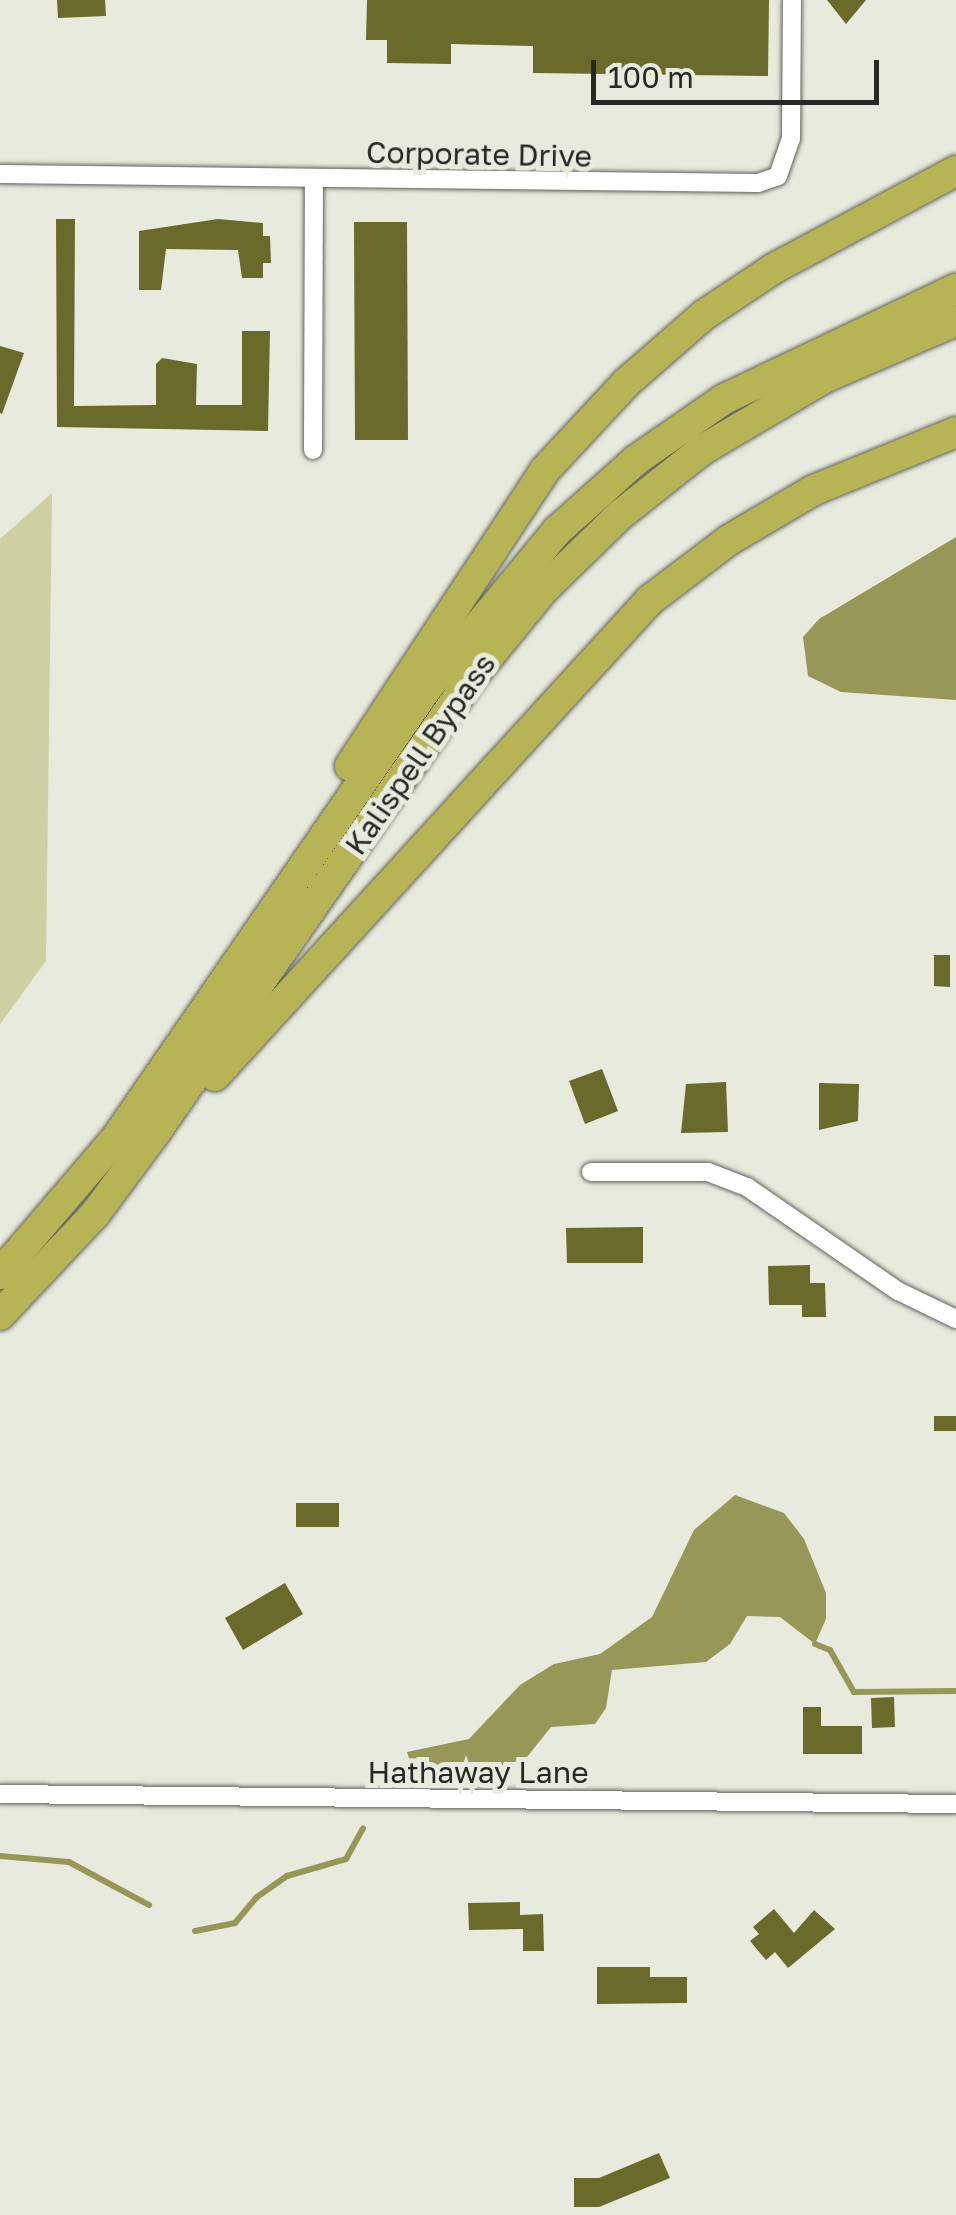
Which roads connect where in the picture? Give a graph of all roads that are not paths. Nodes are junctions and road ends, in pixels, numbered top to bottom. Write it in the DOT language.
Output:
graph roads {
  1 [pos="792,0"];
  2 [pos="956,172"];
  3 [pos="0,174"];
  4 [pos="314,180"];
  5 [pos="956,289"];
  6 [pos="956,321"];
  7 [pos="956,432"];
  8 [pos="313,450"];
  9 [pos="260,931"];
  10 [pos="155,1134"];
  11 [pos="591,1172"];
  12 [pos="0,1274"];
  13 [pos="0,1315"];
  14 [pos="956,1319"];
  15 [pos="0,1794"];
  16 [pos="956,1804"];
  1 -- 4 [label="street, Corporate Drive"];
  2 -- 9 [label="highway"];
  3 -- 4 [label="street, Corporate Drive"];
  4 -- 8 [label="street"];
  5 -- 9 [label="highway, Kalispell Bypass"];
  6 -- 10 [label="highway, Kalispell Bypass"];
  7 -- 10 [label="highway"];
  9 -- 12 [label="highway, Kalispell Bypass"];
  10 -- 13 [label="highway, Kalispell Bypass"];
  11 -- 14 [label="street"];
  15 -- 16 [label="street, Hathaway Lane"];
}
